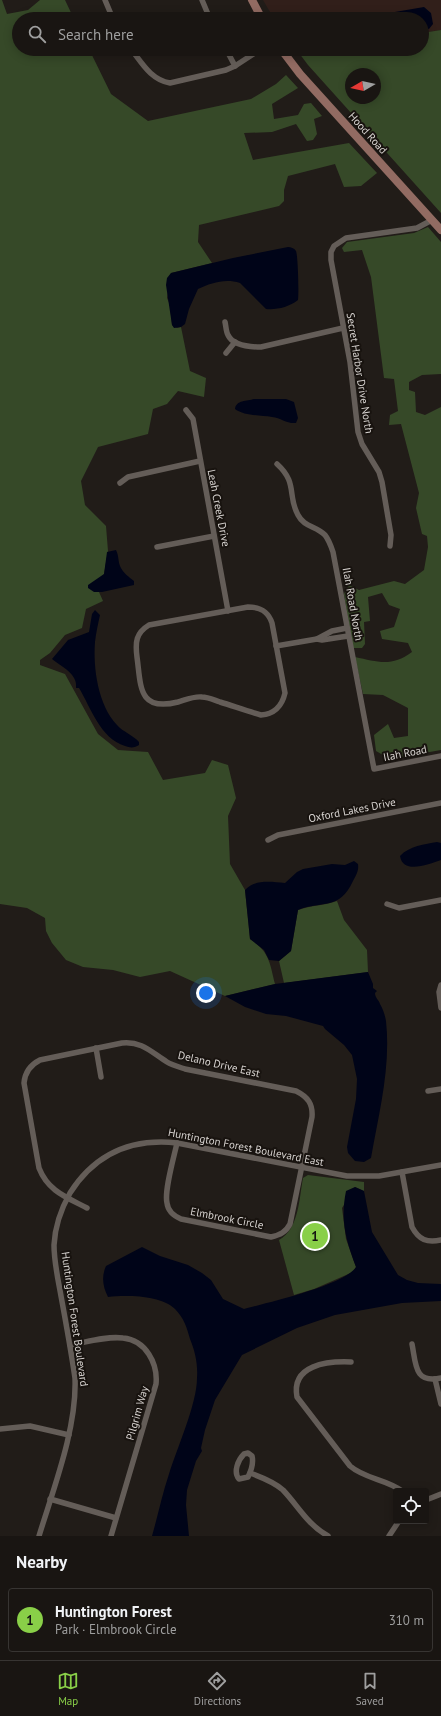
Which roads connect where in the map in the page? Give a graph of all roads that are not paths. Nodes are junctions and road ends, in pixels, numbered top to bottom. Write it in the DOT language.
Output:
graph roads {
  1 [pos="105,0"];
  2 [pos="202,0"];
  3 [pos="252,0"];
  4 [pos="111,12"];
  5 [pos="207,12"];
  6 [pos="258,12"];
  7 [pos="137,56"];
  8 [pos="230,56"];
  9 [pos="250,56"];
  10 [pos="286,56"];
  11 [pos="235,66"];
  12 [pos="432,220"];
  13 [pos="441,230"];
  14 [pos="225,322"];
  15 [pos="343,328"];
  16 [pos="234,342"];
  17 [pos="226,352"];
  18 [pos="186,410"];
  19 [pos="200,461"];
  20 [pos="277,464"];
  21 [pos="120,483"];
  22 [pos="214,536"];
  23 [pos="390,546"];
  24 [pos="157,547"];
  25 [pos="228,611"];
  26 [pos="346,628"];
  27 [pos="348,636"];
  28 [pos="317,639"];
  29 [pos="276,646"];
  30 [pos="441,756"];
  31 [pos="374,769"];
  32 [pos="441,803"];
  33 [pos="268,840"];
  34 [pos="441,900"];
  35 [pos="387,904"];
  36 [pos="441,986"];
  37 [pos="441,1008"];
  38 [pos="96,1048"];
  39 [pos="102,1077"];
  40 [pos="441,1089"];
  41 [pos="428,1092"];
  42 [pos="177,1143"];
  43 [pos="441,1165"];
  44 [pos="301,1168"];
  45 [pos="402,1172"];
  46 [pos="68,1198"];
  47 [pos="87,1208"];
  48 [pos="441,1240"];
  49 [pos="412,1344"];
  50 [pos="70,1345"];
  51 [pos="351,1362"];
  52 [pos="438,1378"];
  53 [pos="441,1404"];
  54 [pos="0,1429"];
  55 [pos="69,1435"];
  56 [pos="250,1473"];
  57 [pos="396,1488"];
  58 [pos="441,1494"];
  59 [pos="50,1499"];
  60 [pos="429,1499"];
  61 [pos="116,1518"];
  62 [pos="397,1524"];
  63 [pos="39,1536"];
  64 [pos="111,1536"];
  65 [pos="328,1536"];
  66 [pos="389,1536"];
  1 -- 4 [label="street"];
  2 -- 5 [label="street"];
  3 -- 6 [label="street"];
  7 -- 11 [label="street"];
  8 -- 11 [label="street"];
  9 -- 11 [label="street"];
  10 -- 12 [label="street, Hood Road"];
  12 -- 13 [label="street, Hood Road"];
  12 -- 15 [label="street, Secret Harbor Drive North"];
  14 -- 16 [label="street"];
  15 -- 16 [label="street"];
  15 -- 23 [label="street, Secret Harbor Drive North"];
  16 -- 17 [label="street"];
  18 -- 19 [label="street, Leah Creek Drive"];
  19 -- 21 [label="street"];
  19 -- 22 [label="street, Leah Creek Drive"];
  20 -- 26 [label="street, Ilah Road North"];
  22 -- 24 [label="street"];
  22 -- 25 [label="street, Leah Creek Drive"];
  25 -- 29 [label="street"];
  25 -- 29 [label="street"];
  26 -- 27 [label="street, Ilah Road North"];
  26 -- 28 [label="street"];
  27 -- 28 [label="street"];
  27 -- 31 [label="street, Ilah Road North"];
  28 -- 29 [label="street"];
  30 -- 31 [label="street, Ilah Road"];
  32 -- 33 [label="street, Oxford Lakes Drive"];
  34 -- 35 [label="street"];
  36 -- 37 [label="street"];
  38 -- 39 [label="street"];
  38 -- 44 [label="street, Delano Drive East"];
  38 -- 46 [label="street, Delano Drive East"];
  40 -- 41 [label="street"];
  42 -- 44 [label="street, Huntington Forest Boulevard East"];
  42 -- 44 [label="street, Elmbrook Circle"];
  42 -- 46 [label="street, Huntington Forest Boulevard East"];
  43 -- 45 [label="street, Huntington Forest Boulevard East"];
  44 -- 45 [label="street, Huntington Forest Boulevard East"];
  45 -- 48 [label="street"];
  46 -- 47 [label="street"];
  46 -- 50 [label="street, Huntington Forest Boulevard"];
  49 -- 52 [label="street"];
  50 -- 55 [label="street, Huntington Forest Boulevard"];
  50 -- 61 [label="street, Pilgrim Way"];
  51 -- 57 [label="street"];
  52 -- 53 [label="street"];
  54 -- 55 [label="street"];
  55 -- 59 [label="street, Huntington Forest Boulevard"];
  56 -- 65 [label="street"];
  58 -- 60 [label="street"];
  59 -- 61 [label="street"];
  59 -- 63 [label="street, Huntington Forest Boulevard"];
  61 -- 64 [label="street, Pilgrim Way"];
  62 -- 66 [label="street"];
}
